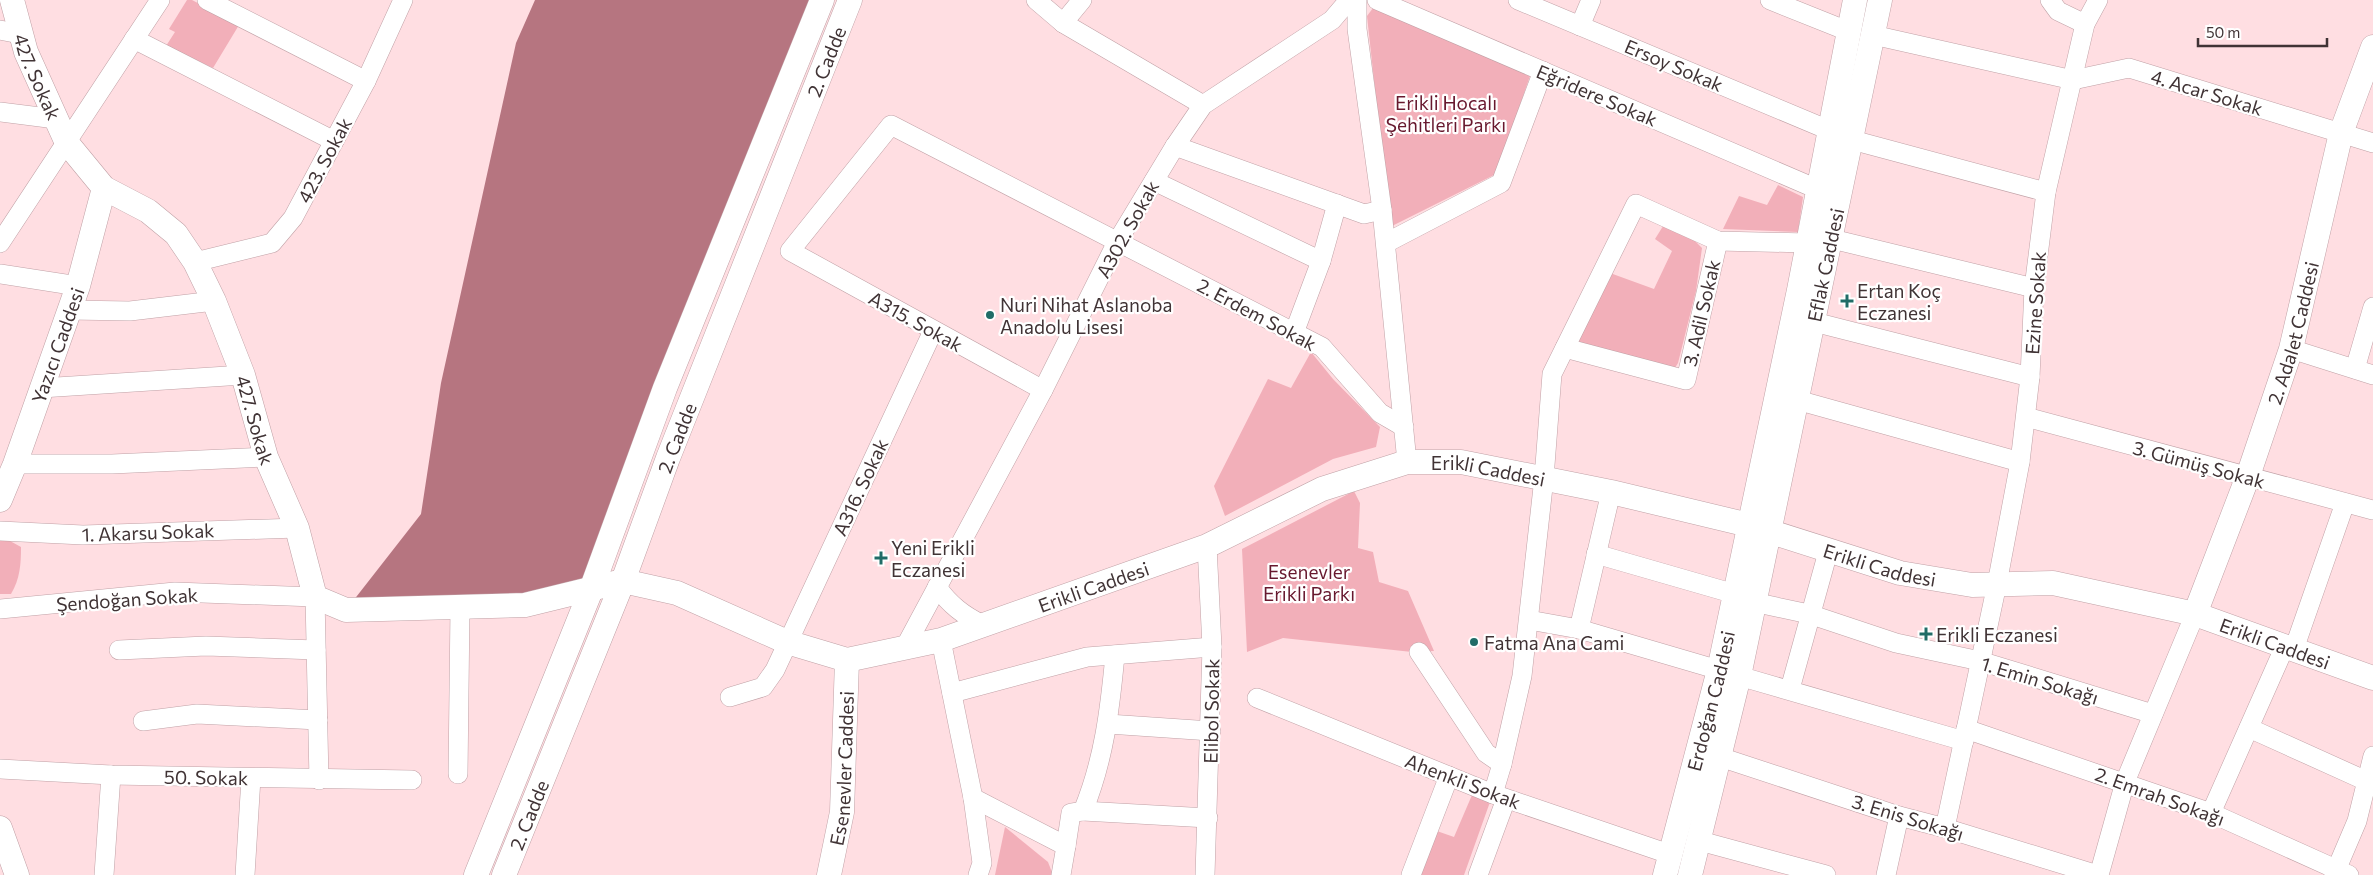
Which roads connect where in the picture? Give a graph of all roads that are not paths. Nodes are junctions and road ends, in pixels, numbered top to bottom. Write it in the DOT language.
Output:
graph roads {
  1 [pos="12,0"];
  2 [pos="160,0"];
  3 [pos="206,0"];
  4 [pos="403,0"];
  5 [pos="822,0"];
  6 [pos="850,0"];
  7 [pos="1036,0"];
  8 [pos="1082,0"];
  9 [pos="1348,0"];
  10 [pos="1357,0"];
  11 [pos="1377,0"];
  12 [pos="1518,0"];
  13 [pos="1591,0"];
  14 [pos="1770,0"];
  15 [pos="1855,0"];
  16 [pos="1880,0"];
  17 [pos="2050,0"];
  18 [pos="2098,0"];
  19 [pos="1063,23"];
  20 [pos="2085,24"];
  21 [pos="1580,26"];
  22 [pos="10,32"];
  23 [pos="1850,32"];
  24 [pos="1873,35"];
  25 [pos="134,40"];
  26 [pos="2373,47"];
  27 [pos="1543,71"];
  28 [pos="2073,80"];
  29 [pos="366,81"];
  30 [pos="1203,105"];
  31 [pos="0,112"];
  32 [pos="56,119"];
  33 [pos="1830,131"];
  34 [pos="2341,133"];
  35 [pos="1852,140"];
  36 [pos="334,141"];
  37 [pos="67,143"];
  38 [pos="2373,143"];
  39 [pos="1175,146"];
  40 [pos="1154,181"];
  41 [pos="104,188"];
  42 [pos="1817,189"];
  43 [pos="2046,192"];
  44 [pos="1337,204"];
  45 [pos="1382,210"];
  46 [pos="1832,239"];
  47 [pos="1718,241"];
  48 [pos="1117,242"];
  49 [pos="1386,243"];
  50 [pos="1807,243"];
  51 [pos="0,244"];
  52 [pos="790,251"];
  53 [pos="1320,261"];
  54 [pos="195,262"];
  55 [pos="0,274"];
  56 [pos="78,286"];
  57 [pos="2034,288"];
  58 [pos="214,301"];
  59 [pos="2373,307"];
  60 [pos="70,310"];
  61 [pos="1814,322"];
  62 [pos="933,331"];
  63 [pos="1294,333"];
  64 [pos="1564,348"];
  65 [pos="2291,349"];
  66 [pos="2364,372"];
  67 [pos="242,376"];
  68 [pos="2030,377"];
  69 [pos="41,388"];
  70 [pos="1043,390"];
  71 [pos="1797,400"];
  72 [pos="2026,417"];
  73 [pos="1404,426"];
  74 [pos="266,457"];
  75 [pos="1407,462"];
  76 [pos="2020,462"];
  77 [pos="15,464"];
  78 [pos="2248,476"];
  79 [pos="1544,478"];
  80 [pos="1611,492"];
  81 [pos="0,500"];
  82 [pos="2345,503"];
  83 [pos="2373,510"];
  84 [pos="297,528"];
  85 [pos="1759,528"];
  86 [pos="0,531"];
  87 [pos="1207,546"];
  88 [pos="1828,552"];
  89 [pos="1596,554"];
  90 [pos="624,581"];
  91 [pos="1997,584"];
  92 [pos="937,587"];
  93 [pos="591,590"];
  94 [pos="315,597"];
  95 [pos="1744,598"];
  96 [pos="460,608"];
  97 [pos="0,609"];
  98 [pos="1809,614"];
  99 [pos="2195,614"];
  100 [pos="1529,620"];
  101 [pos="983,625"];
  102 [pos="1579,629"];
  103 [pos="941,640"];
  104 [pos="787,642"];
  105 [pos="1212,647"];
  106 [pos="2289,648"];
  107 [pos="904,649"];
  108 [pos="119,650"];
  109 [pos="316,650"];
  110 [pos="1418,652"];
  111 [pos="1114,655"];
  112 [pos="848,660"];
  113 [pos="1980,662"];
  114 [pos="1729,673"];
  115 [pos="2373,678"];
  116 [pos="1790,689"];
  117 [pos="952,693"];
  118 [pos="730,697"];
  119 [pos="1257,698"];
  120 [pos="2153,714"];
  121 [pos="318,720"];
  122 [pos="143,721"];
  123 [pos="1108,724"];
  124 [pos="2249,728"];
  125 [pos="1211,731"];
  126 [pos="1965,735"];
  127 [pos="2373,756"];
  128 [pos="1720,757"];
  129 [pos="1502,764"];
  130 [pos="0,769"];
  131 [pos="458,774"];
  132 [pos="111,775"];
  133 [pos="1449,776"];
  134 [pos="251,778"];
  135 [pos="319,780"];
  136 [pos="412,780"];
  137 [pos="2124,782"];
  138 [pos="2369,783"];
  139 [pos="1499,797"];
  140 [pos="973,798"];
  141 [pos="1083,811"];
  142 [pos="2211,813"];
  143 [pos="1899,816"];
  144 [pos="1208,818"];
  145 [pos="0,828"];
  146 [pos="1945,828"];
  147 [pos="1700,841"];
  148 [pos="1066,846"];
  149 [pos="1668,865"];
  150 [pos="2340,873"];
  151 [pos="17,875"];
  152 [pos="104,875"];
  153 [pos="245,875"];
  154 [pos="476,875"];
  155 [pos="504,875"];
  156 [pos="829,875"];
  157 [pos="978,875"];
  158 [pos="1061,875"];
  159 [pos="1206,875"];
  160 [pos="1411,875"];
  161 [pos="1478,875"];
  162 [pos="1690,875"];
  163 [pos="1826,875"];
  164 [pos="1886,875"];
  165 [pos="2098,875"];
  1 -- 22 [label="main road, 427. Sokak"];
  2 -- 25 [label="street"];
  3 -- 29 [label="street"];
  4 -- 29 [label="street, 423. Sokak"];
  5 -- 93 [label="main road, 2. Cadde"];
  6 -- 90 [label="main road, 2. Cadde"];
  7 -- 19 [label="street"];
  8 -- 19 [label="street"];
  9 -- 30 [label="street, A302. Sokak"];
  10 -- 45 [label="street"];
  11 -- 27 [label="street, Eğridere Sokak"];
  12 -- 21 [label="street, Ersoy Sokak"];
  13 -- 21 [label="street"];
  14 -- 23 [label="street"];
  15 -- 23 [label="main road, Eflak Caddesi"];
  16 -- 24 [label="main road, Eflak Caddesi"];
  17 -- 20 [label="street"];
  18 -- 20 [label="street, Ezine Sokak"];
  19 -- 30 [label="street"];
  20 -- 28 [label="street, Ezine Sokak"];
  21 -- 33 [label="street, Ersoy Sokak"];
  22 -- 32 [label="main road, 427. Sokak"];
  23 -- 33 [label="main road, Eflak Caddesi"];
  24 -- 28 [label="street"];
  24 -- 35 [label="main road, Eflak Caddesi"];
  25 -- 36 [label="street"];
  25 -- 37 [label="street"];
  26 -- 34 [label="main road, 2. Adalet Caddesi"];
  27 -- 42 [label="street, Eğridere Sokak"];
  27 -- 49 [label="street"];
  28 -- 34 [label="street, 4. Acar Sokak"];
  28 -- 43 [label="street, Ezine Sokak"];
  29 -- 36 [label="street, 423. Sokak"];
  30 -- 39 [label="street, A302. Sokak"];
  31 -- 32 [label="street"];
  32 -- 37 [label="main road, 427. Sokak"];
  33 -- 42 [label="main road, Eflak Caddesi"];
  34 -- 38 [label="street, 4. Acar Sokak"];
  34 -- 65 [label="main road, 2. Adalet Caddesi"];
  35 -- 43 [label="street"];
  35 -- 46 [label="main road, Eflak Caddesi"];
  36 -- 54 [label="street, 423. Sokak"];
  37 -- 41 [label="main road, 427. Sokak"];
  37 -- 51 [label="street"];
  39 -- 40 [label="street, A302. Sokak"];
  39 -- 44 [label="street"];
  40 -- 48 [label="street, A302. Sokak"];
  40 -- 53 [label="street"];
  41 -- 54 [label="main road, 427. Sokak"];
  41 -- 56 [label="main road, Yazıcı Caddesi"];
  42 -- 50 [label="main road, Eflak Caddesi"];
  43 -- 57 [label="street, Ezine Sokak"];
  44 -- 45 [label="street"];
  44 -- 53 [label="street"];
  45 -- 49 [label="street"];
  46 -- 57 [label="street"];
  46 -- 61 [label="main road, Eflak Caddesi"];
  47 -- 50 [label="street, 3. Adil Sokak"];
  47 -- 64 [label="street, 3. Adil Sokak"];
  47 -- 64 [label="street, 3. Adil Sokak"];
  48 -- 52 [label="street, 2. Erdem Sokak"];
  48 -- 63 [label="street, 2. Erdem Sokak"];
  48 -- 70 [label="street, A302. Sokak"];
  49 -- 73 [label="street"];
  50 -- 85 [label="main road, Eflak Caddesi"];
  52 -- 62 [label="street, A315. Sokak"];
  53 -- 63 [label="street"];
  54 -- 58 [label="main road, 427. Sokak"];
  55 -- 56 [label="street"];
  56 -- 60 [label="main road, Yazıcı Caddesi"];
  57 -- 68 [label="street, Ezine Sokak"];
  58 -- 60 [label="street"];
  58 -- 67 [label="main road, 427. Sokak"];
  59 -- 66 [label="street"];
  60 -- 69 [label="main road, Yazıcı Caddesi"];
  61 -- 68 [label="street"];
  61 -- 71 [label="main road, Eflak Caddesi"];
  62 -- 70 [label="street, A315. Sokak"];
  62 -- 104 [label="street, A316. Sokak"];
  63 -- 73 [label="street, 2. Erdem Sokak"];
  64 -- 79 [label="street, 3. Adil Sokak"];
  65 -- 66 [label="street"];
  65 -- 78 [label="main road, 2. Adalet Caddesi"];
  67 -- 69 [label="street"];
  67 -- 74 [label="main road, 427. Sokak"];
  68 -- 72 [label="street, Ezine Sokak"];
  69 -- 77 [label="main road, Yazıcı Caddesi"];
  70 -- 92 [label="street, A302. Sokak"];
  71 -- 76 [label="street"];
  71 -- 85 [label="main road, Eflak Caddesi"];
  72 -- 76 [label="street, Ezine Sokak"];
  72 -- 78 [label="street, 3. Gümüş Sokak"];
  73 -- 75 [label="street"];
  74 -- 77 [label="street"];
  74 -- 84 [label="main road, 427. Sokak"];
  75 -- 79 [label="main road, Erikli Caddesi"];
  75 -- 87 [label="main road, Erikli Caddesi"];
  76 -- 91 [label="street, Ezine Sokak"];
  77 -- 81 [label="main road, Yazıcı Caddesi"];
  78 -- 82 [label="street, 3. Gümüş Sokak"];
  78 -- 99 [label="main road, 2. Adalet Caddesi"];
  79 -- 80 [label="main road, Erikli Caddesi"];
  79 -- 100 [label="street, 3. Adil Sokak"];
  80 -- 85 [label="main road, Erikli Caddesi"];
  80 -- 89 [label="street"];
  82 -- 83 [label="street, 3. Gümüş Sokak"];
  82 -- 106 [label="street"];
  84 -- 86 [label="street, 1. Akarsu Sokak"];
  84 -- 94 [label="main road, 427. Sokak"];
  85 -- 88 [label="main road, Erikli Caddesi"];
  85 -- 95 [label="main road, Erdoğan Caddesi"];
  87 -- 101 [label="main road, Erikli Caddesi"];
  87 -- 105 [label="street, Elibol Sokak"];
  88 -- 91 [label="main road, Erikli Caddesi"];
  88 -- 98 [label="street"];
  89 -- 95 [label="street, 1. Emin Sokağı"];
  89 -- 102 [label="street"];
  90 -- 93 [label="main road"];
  90 -- 104 [label="main road, Erikli Caddesi"];
  90 -- 155 [label="main road, 2. Cadde"];
  91 -- 99 [label="main road, Erikli Caddesi"];
  91 -- 113 [label="street, Ezine Sokak"];
  92 -- 101 [label="street"];
  92 -- 107 [label="street, A302. Sokak"];
  93 -- 96 [label="main road"];
  93 -- 154 [label="main road, 2. Cadde"];
  94 -- 96 [label="main road"];
  94 -- 97 [label="street, Şendoğan Sokak"];
  94 -- 109 [label="street"];
  95 -- 98 [label="street, 1. Emin Sokağı"];
  95 -- 114 [label="main road, Erdoğan Caddesi"];
  96 -- 131 [label="street"];
  98 -- 113 [label="street, 1. Emin Sokağı"];
  98 -- 116 [label="street"];
  99 -- 106 [label="main road, Erikli Caddesi"];
  99 -- 120 [label="street"];
  100 -- 102 [label="street, 2. Emrah Sokağı"];
  100 -- 129 [label="street, 3. Adil Sokak"];
  101 -- 103 [label="main road, Erikli Caddesi"];
  102 -- 114 [label="street, 2. Emrah Sokağı"];
  103 -- 107 [label="main road, Erikli Caddesi"];
  103 -- 117 [label="street"];
  104 -- 112 [label="main road, Erikli Caddesi"];
  104 -- 118 [label="street, A316. Sokak"];
  105 -- 111 [label="street"];
  105 -- 125 [label="street, Elibol Sokak"];
  106 -- 115 [label="main road, Erikli Caddesi"];
  106 -- 124 [label="street"];
  107 -- 112 [label="main road, Erikli Caddesi"];
  108 -- 109 [label="street"];
  109 -- 121 [label="street"];
  110 -- 129 [label="street"];
  111 -- 117 [label="street"];
  111 -- 123 [label="street"];
  112 -- 156 [label="main road, Esenevler Caddesi"];
  113 -- 120 [label="street, 1. Emin Sokağı"];
  113 -- 126 [label="street, Ezine Sokak"];
  114 -- 116 [label="street, 2. Emrah Sokağı"];
  114 -- 128 [label="main road, Erdoğan Caddesi"];
  114 -- 149 [label="main road, Erdoğan Caddesi"];
  116 -- 126 [label="street, 2. Emrah Sokağı"];
  117 -- 140 [label="street"];
  119 -- 133 [label="street, Ahenkli Sokak"];
  120 -- 137 [label="street"];
  121 -- 122 [label="street"];
  121 -- 135 [label="street"];
  123 -- 125 [label="street"];
  123 -- 141 [label="street"];
  124 -- 138 [label="street"];
  124 -- 142 [label="street"];
  125 -- 144 [label="street, Elibol Sokak"];
  126 -- 137 [label="street, 2. Emrah Sokağı"];
  126 -- 146 [label="street, Ezine Sokak"];
  127 -- 138 [label="street"];
  128 -- 143 [label="street, 3. Enis Sokağı"];
  128 -- 147 [label="main road, Erdoğan Caddesi"];
  129 -- 139 [label="street, 3. Adil Sokak"];
  130 -- 132 [label="street, 50. Sokak"];
  132 -- 134 [label="street, 50. Sokak"];
  132 -- 152 [label="street"];
  133 -- 139 [label="street, Ahenkli Sokak"];
  133 -- 160 [label="street"];
  134 -- 135 [label="street, 50. Sokak"];
  134 -- 153 [label="street"];
  135 -- 136 [label="street, 50. Sokak"];
  137 -- 142 [label="street, 2. Emrah Sokağı"];
  137 -- 165 [label="street"];
  138 -- 150 [label="street"];
  139 -- 149 [label="street, Ahenkli Sokak"];
  139 -- 161 [label="street, 3. Adil Sokak"];
  140 -- 148 [label="street"];
  140 -- 157 [label="street"];
  141 -- 144 [label="street"];
  141 -- 148 [label="street"];
  142 -- 150 [label="street, 2. Emrah Sokağı"];
  143 -- 146 [label="street, 3. Enis Sokağı"];
  143 -- 164 [label="street"];
  144 -- 159 [label="street, Elibol Sokak"];
  145 -- 151 [label="main road"];
  146 -- 165 [label="street, 3. Enis Sokağı"];
  147 -- 162 [label="main road, Erdoğan Caddesi"];
  147 -- 163 [label="street"];
  148 -- 158 [label="street"];
}
